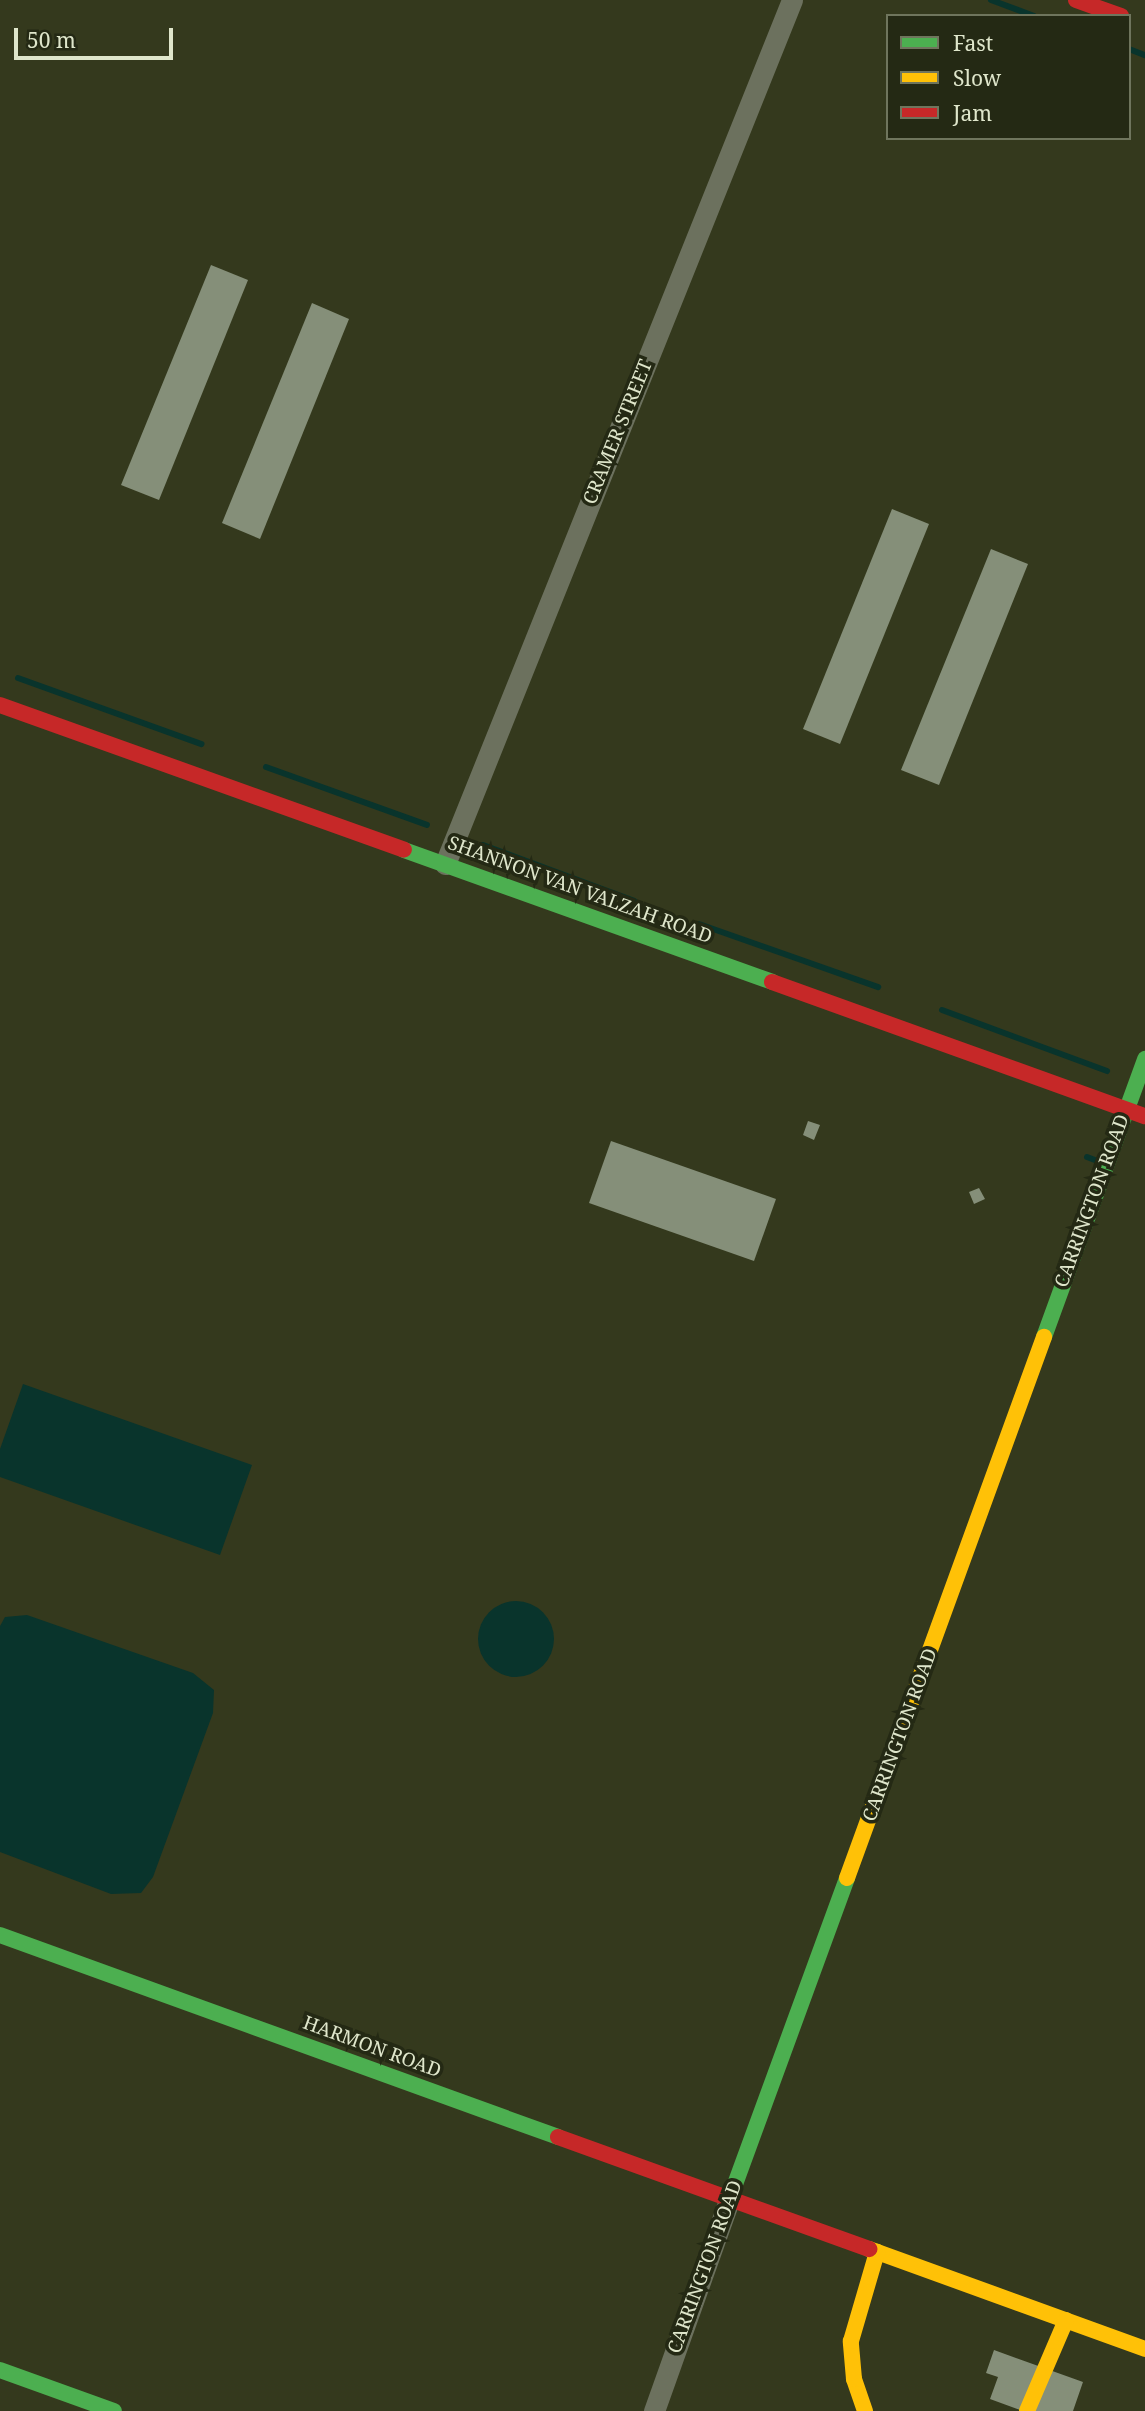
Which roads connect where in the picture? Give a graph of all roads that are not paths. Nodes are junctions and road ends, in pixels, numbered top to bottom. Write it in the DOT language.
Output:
graph roads {
  1 [pos="792,0"];
  2 [pos="1076,0"];
  3 [pos="1115,14"];
  4 [pos="0,705"];
  5 [pos="445,864"];
  6 [pos="1145,1059"];
  7 [pos="1125,1109"];
  8 [pos="1145,1116"];
  9 [pos="0,1935"];
  10 [pos="730,2198"];
  11 [pos="877,2252"];
  12 [pos="1066,2320"];
  13 [pos="1145,2349"];
  14 [pos="0,2370"];
  15 [pos="114,2411"];
  16 [pos="654,2411"];
  17 [pos="865,2411"];
  18 [pos="1027,2411"];
  19 [pos="1044,2411"];
  1 -- 5 [label="street, CRAMER STREET"];
  2 -- 3 [label="main road"];
  4 -- 5 [label="main road, SHANNON VAN VALZAH ROAD"];
  5 -- 7 [label="main road, SHANNON VAN VALZAH ROAD"];
  6 -- 7 [label="main road, CARRINGTON ROAD"];
  7 -- 8 [label="main road, SHANNON VAN VALZAH ROAD"];
  7 -- 10 [label="main road, CARRINGTON ROAD"];
  9 -- 10 [label="main road, HARMON ROAD"];
  10 -- 11 [label="main road, HARMON ROAD"];
  10 -- 16 [label="street, CARRINGTON ROAD"];
  11 -- 12 [label="main road, HARMON ROAD"];
  11 -- 17 [label="main road"];
  12 -- 13 [label="main road, HARMON ROAD"];
  12 -- 18 [label="main road"];
  12 -- 19 [label="main road"];
  14 -- 15 [label="main road"];
}
